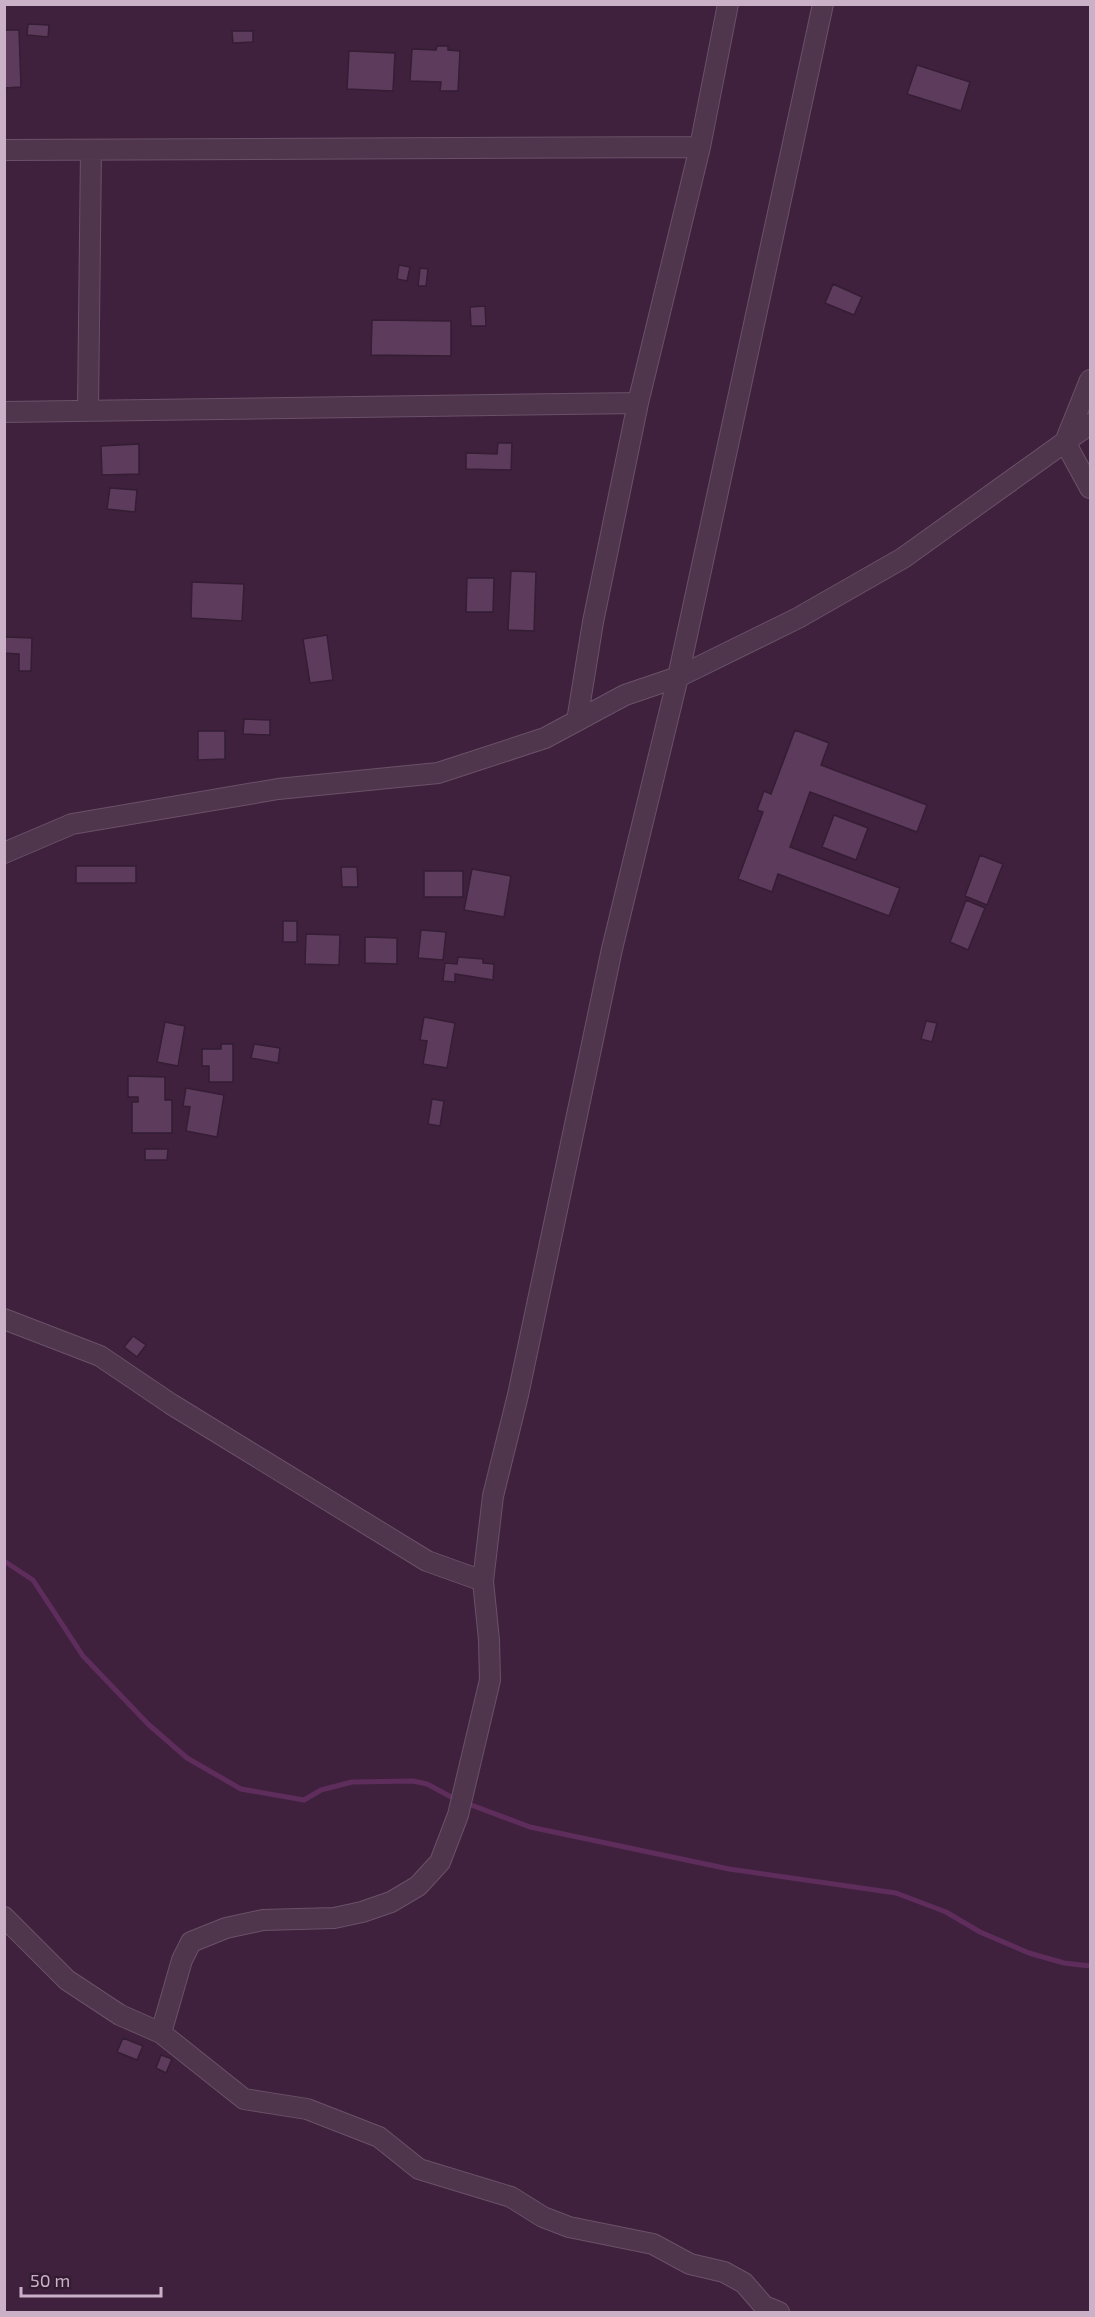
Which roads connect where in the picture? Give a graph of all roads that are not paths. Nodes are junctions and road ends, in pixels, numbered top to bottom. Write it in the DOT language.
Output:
graph roads {
  1 [pos="728,4"];
  2 [pos="823,4"];
  3 [pos="700,147"];
  4 [pos="4,150"];
  5 [pos="91,150"];
  6 [pos="1090,380"];
  7 [pos="638,403"];
  8 [pos="88,409"];
  9 [pos="4,412"];
  10 [pos="1090,424"];
  11 [pos="1065,442"];
  12 [pos="1090,488"];
  13 [pos="678,677"];
  14 [pos="577,720"];
  15 [pos="4,853"];
  16 [pos="4,1319"];
  17 [pos="483,1581"];
  18 [pos="4,1917"];
  19 [pos="161,2033"];
  20 [pos="779,2313"];
  1 -- 3 [label="street"];
  2 -- 13 [label="street"];
  3 -- 5 [label="street"];
  3 -- 7 [label="street"];
  4 -- 5 [label="street"];
  5 -- 8 [label="street"];
  6 -- 11 [label="street"];
  7 -- 8 [label="street"];
  7 -- 14 [label="street"];
  8 -- 9 [label="street"];
  10 -- 11 [label="street"];
  11 -- 12 [label="street"];
  11 -- 13 [label="street"];
  13 -- 14 [label="street"];
  13 -- 17 [label="street"];
  14 -- 15 [label="street"];
  16 -- 17 [label="street"];
  17 -- 19 [label="street"];
  18 -- 19 [label="street"];
  19 -- 20 [label="street"];
}
